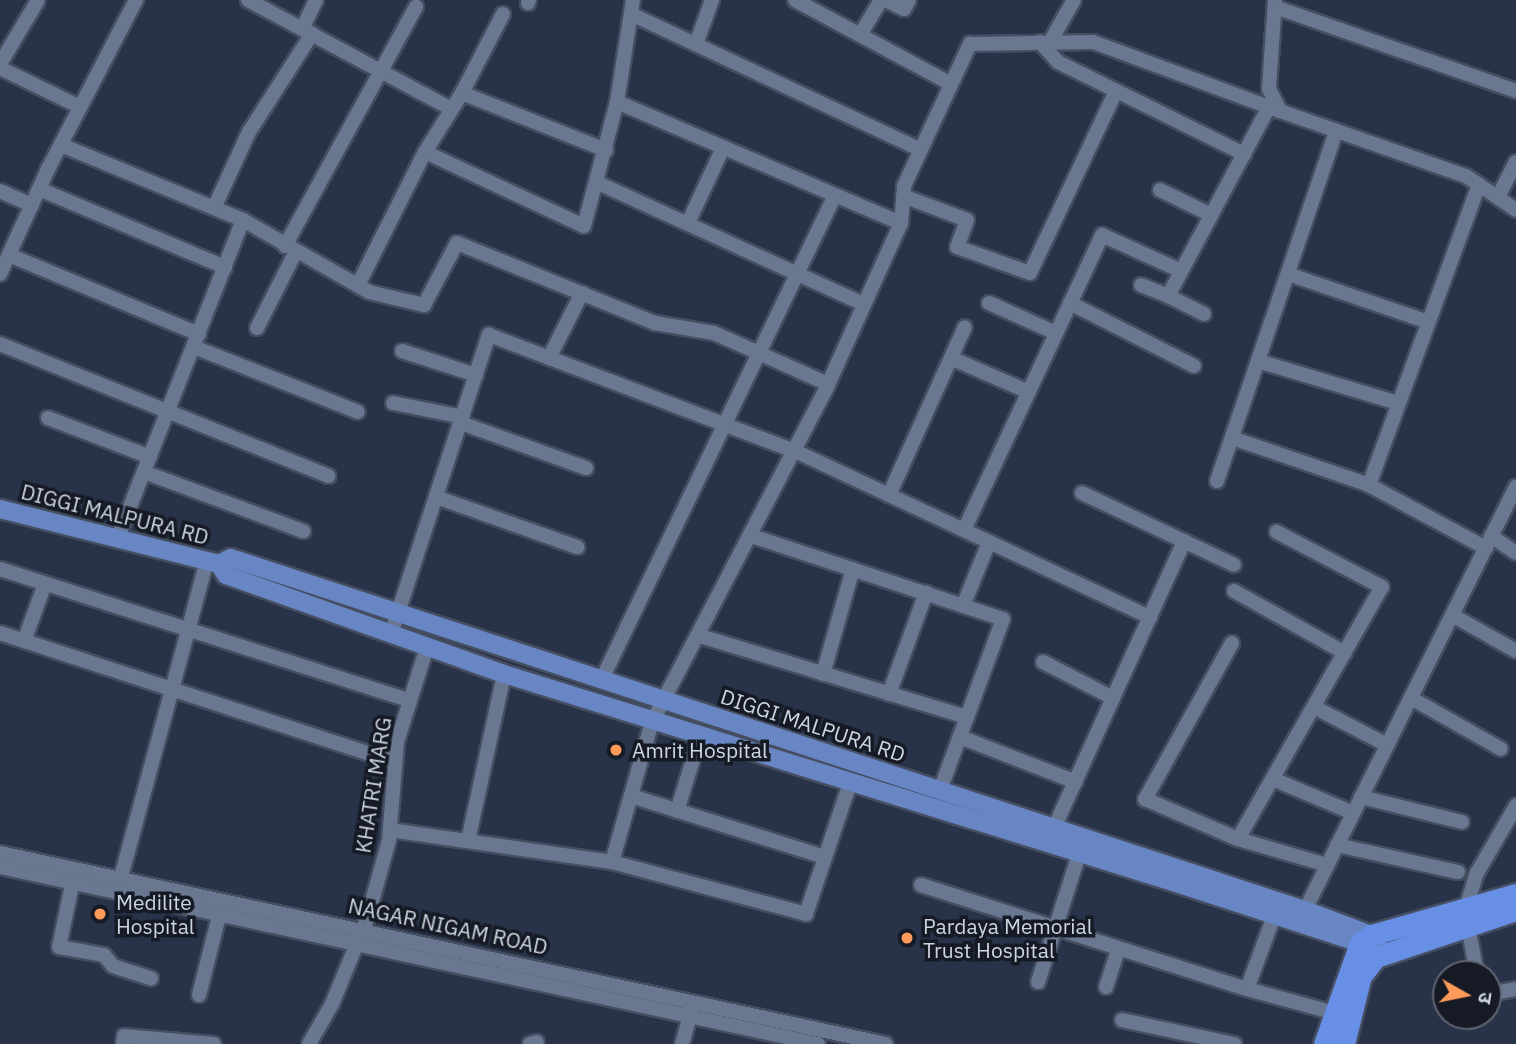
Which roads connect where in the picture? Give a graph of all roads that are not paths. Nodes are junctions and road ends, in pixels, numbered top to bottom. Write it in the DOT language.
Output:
graph roads {
  1 [pos="38,0"];
  2 [pos="136,0"];
  3 [pos="248,0"];
  4 [pos="316,0"];
  5 [pos="712,0"];
  6 [pos="795,0"];
  7 [pos="883,0"];
  8 [pos="909,0"];
  9 [pos="1074,0"];
  10 [pos="1275,4"];
  11 [pos="820,6"];
  12 [pos="416,7"];
  13 [pos="632,7"];
  14 [pos="503,14"];
  15 [pos="307,32"];
  16 [pos="860,35"];
  17 [pos="1045,42"];
  18 [pos="696,44"];
  19 [pos="0,66"];
  20 [pos="381,72"];
  21 [pos="951,85"];
  22 [pos="1116,91"];
  23 [pos="1516,91"];
  24 [pos="463,93"];
  25 [pos="617,102"];
  26 [pos="80,107"];
  27 [pos="451,109"];
  28 [pos="1275,109"];
  29 [pos="1336,131"];
  30 [pos="61,145"];
  31 [pos="723,148"];
  32 [pos="606,150"];
  33 [pos="921,150"];
  34 [pos="425,152"];
  35 [pos="1244,154"];
  36 [pos="1516,162"];
  37 [pos="598,183"];
  38 [pos="1479,185"];
  39 [pos="39,189"];
  40 [pos="1160,190"];
  41 [pos="0,191"];
  42 [pos="835,195"];
  43 [pos="903,195"];
  44 [pos="1498,197"];
  45 [pos="32,205"];
  46 [pos="214,208"];
  47 [pos="1516,209"];
  48 [pos="1211,215"];
  49 [pos="243,220"];
  50 [pos="688,223"];
  51 [pos="901,223"];
  52 [pos="290,250"];
  53 [pos="9,255"];
  54 [pos="225,267"];
  55 [pos="1181,271"];
  56 [pos="0,274"];
  57 [pos="797,274"];
  58 [pos="1288,274"];
  59 [pos="358,285"];
  60 [pos="1141,285"];
  61 [pos="582,293"];
  62 [pos="1168,296"];
  63 [pos="989,303"];
  64 [pos="1070,303"];
  65 [pos="864,304"];
  66 [pos="1204,314"];
  67 [pos="1428,322"];
  68 [pos="965,327"];
  69 [pos="257,328"];
  70 [pos="1056,333"];
  71 [pos="196,341"];
  72 [pos="0,344"];
  73 [pos="402,351"];
  74 [pos="760,352"];
  75 [pos="549,358"];
  76 [pos="951,358"];
  77 [pos="1258,361"];
  78 [pos="1194,366"];
  79 [pos="476,375"];
  80 [pos="828,384"];
  81 [pos="1029,392"];
  82 [pos="393,403"];
  83 [pos="1398,403"];
  84 [pos="169,412"];
  85 [pos="358,412"];
  86 [pos="48,418"];
  87 [pos="462,420"];
  88 [pos="725,424"];
  89 [pos="1232,438"];
  90 [pos="795,451"];
  91 [pos="150,457"];
  92 [pos="586,468"];
  93 [pos="144,472"];
  94 [pos="329,476"];
  95 [pos="1217,481"];
  96 [pos="1369,485"];
  97 [pos="1516,487"];
  98 [pos="1082,493"];
  99 [pos="889,495"];
  100 [pos="436,497"];
  101 [pos="0,509"];
  102 [pos="964,530"];
  103 [pos="303,531"];
  104 [pos="1277,533"];
  105 [pos="752,536"];
  106 [pos="118,537"];
  107 [pos="1184,541"];
  108 [pos="989,542"];
  109 [pos="1488,542"];
  110 [pos="578,547"];
  111 [pos="1516,553"];
  112 [pos="213,562"];
  113 [pos="1234,565"];
  114 [pos="0,569"];
  115 [pos="853,569"];
  116 [pos="45,584"];
  117 [pos="1234,591"];
  118 [pos="926,593"];
  119 [pos="963,606"];
  120 [pos="398,612"];
  121 [pos="1452,615"];
  122 [pos="1150,617"];
  123 [pos="186,632"];
  124 [pos="0,633"];
  125 [pos="391,634"];
  126 [pos="700,636"];
  127 [pos="24,641"];
  128 [pos="1232,643"];
  129 [pos="427,647"];
  130 [pos="1516,651"];
  131 [pos="1345,653"];
  132 [pos="1043,662"];
  133 [pos="504,674"];
  134 [pos="823,674"];
  135 [pos="602,679"];
  136 [pos="170,688"];
  137 [pos="889,694"];
  138 [pos="1113,698"];
  139 [pos="1411,698"];
  140 [pos="664,699"];
  141 [pos="409,700"];
  142 [pos="1316,708"];
  143 [pos="967,717"];
  144 [pos="652,722"];
  145 [pos="700,737"];
  146 [pos="960,737"];
  147 [pos="1387,745"];
  148 [pos="1501,749"];
  149 [pos="395,762"];
  150 [pos="1273,779"];
  151 [pos="1076,782"];
  152 [pos="849,783"];
  153 [pos="940,790"];
  154 [pos="631,796"];
  155 [pos="1361,797"];
  156 [pos="1516,806"];
  157 [pos="677,811"];
  158 [pos="1353,813"];
  159 [pos="1462,822"];
  160 [pos="1054,828"];
  161 [pos="390,830"];
  162 [pos="1238,839"];
  163 [pos="468,841"];
  164 [pos="1337,845"];
  165 [pos="0,853"];
  166 [pos="1079,853"];
  167 [pos="825,857"];
  168 [pos="612,862"];
  169 [pos="1327,865"];
  170 [pos="0,867"];
  171 [pos="1458,872"];
  172 [pos="121,877"];
  173 [pos="921,885"];
  174 [pos="72,886"];
  175 [pos="1516,894"];
  176 [pos="1305,910"];
  177 [pos="1516,910"];
  178 [pos="219,916"];
  179 [pos="1274,916"];
  180 [pos="1467,917"];
  181 [pos="1056,928"];
  182 [pos="362,929"];
  183 [pos="356,944"];
  184 [pos="1373,947"];
  185 [pos="1118,950"];
  186 [pos="1475,960"];
  187 [pos="151,978"];
  188 [pos="1038,982"];
  189 [pos="1106,987"];
  190 [pos="1247,989"];
  191 [pos="199,995"];
  192 [pos="691,1010"];
  193 [pos="1335,1013"];
  194 [pos="1122,1020"];
  195 [pos="123,1044"];
  196 [pos="214,1044"];
  197 [pos="309,1044"];
  198 [pos="682,1044"];
  199 [pos="818,1044"];
  200 [pos="886,1044"];
  201 [pos="1234,1044"];
  202 [pos="1324,1044"];
  203 [pos="1344,1044"];
  1 -- 19 [label="street"];
  2 -- 26 [label="street"];
  3 -- 15 [label="street"];
  4 -- 15 [label="street"];
  5 -- 18 [label="street"];
  6 -- 11 [label="street"];
  7 -- 8 [label="street"];
  7 -- 16 [label="street"];
  9 -- 17 [label="street"];
  10 -- 23 [label="street"];
  10 -- 28 [label="street"];
  11 -- 16 [label="street"];
  12 -- 20 [label="street"];
  13 -- 18 [label="street"];
  13 -- 25 [label="street"];
  14 -- 24 [label="street"];
  15 -- 20 [label="street"];
  15 -- 46 [label="street"];
  16 -- 21 [label="street"];
  17 -- 21 [label="street"];
  17 -- 22 [label="street"];
  17 -- 28 [label="street"];
  18 -- 33 [label="street"];
  19 -- 26 [label="street"];
  20 -- 27 [label="street"];
  20 -- 52 [label="street"];
  21 -- 33 [label="street"];
  22 -- 35 [label="street"];
  22 -- 43 [label="street"];
  24 -- 27 [label="street"];
  24 -- 32 [label="street"];
  25 -- 31 [label="street"];
  25 -- 32 [label="street"];
  26 -- 30 [label="street"];
  27 -- 34 [label="street"];
  28 -- 29 [label="street"];
  28 -- 35 [label="street"];
  29 -- 38 [label="street"];
  29 -- 58 [label="street"];
  30 -- 39 [label="street"];
  30 -- 46 [label="street"];
  31 -- 42 [label="street"];
  31 -- 50 [label="street"];
  32 -- 37 [label="street"];
  33 -- 43 [label="street"];
  34 -- 37 [label="street"];
  34 -- 59 [label="street"];
  35 -- 48 [label="street"];
  36 -- 44 [label="street"];
  37 -- 50 [label="street"];
  38 -- 44 [label="street"];
  38 -- 67 [label="street"];
  39 -- 45 [label="street"];
  39 -- 54 [label="street"];
  40 -- 48 [label="street"];
  41 -- 45 [label="street"];
  42 -- 51 [label="street"];
  42 -- 57 [label="street"];
  43 -- 51 [label="street"];
  44 -- 47 [label="street"];
  45 -- 53 [label="street"];
  46 -- 49 [label="street"];
  48 -- 55 [label="street"];
  49 -- 52 [label="street"];
  49 -- 54 [label="street"];
  50 -- 57 [label="street"];
  51 -- 65 [label="street"];
  52 -- 59 [label="street"];
  52 -- 69 [label="street"];
  53 -- 56 [label="street"];
  53 -- 71 [label="street"];
  54 -- 71 [label="street"];
  55 -- 62 [label="street"];
  55 -- 64 [label="street"];
  57 -- 65 [label="street"];
  57 -- 74 [label="street"];
  58 -- 67 [label="street"];
  58 -- 77 [label="street"];
  59 -- 61 [label="street"];
  60 -- 62 [label="street"];
  61 -- 74 [label="street"];
  61 -- 75 [label="street"];
  62 -- 66 [label="street"];
  63 -- 70 [label="street"];
  64 -- 70 [label="street"];
  64 -- 78 [label="street"];
  65 -- 80 [label="street"];
  67 -- 83 [label="street"];
  68 -- 76 [label="street"];
  70 -- 81 [label="street"];
  71 -- 84 [label="street"];
  71 -- 85 [label="street"];
  72 -- 84 [label="street"];
  73 -- 79 [label="street"];
  74 -- 80 [label="street"];
  74 -- 88 [label="street"];
  75 -- 79 [label="street"];
  75 -- 88 [label="street"];
  76 -- 81 [label="street"];
  76 -- 99 [label="street"];
  77 -- 83 [label="street"];
  77 -- 89 [label="street"];
  79 -- 87 [label="street"];
  80 -- 90 [label="street"];
  81 -- 102 [label="street"];
  82 -- 87 [label="street"];
  83 -- 96 [label="street"];
  84 -- 91 [label="street"];
  84 -- 94 [label="street"];
  86 -- 91 [label="street"];
  87 -- 92 [label="street"];
  87 -- 100 [label="street"];
  88 -- 90 [label="street"];
  88 -- 135 [label="street"];
  89 -- 95 [label="street"];
  89 -- 96 [label="street"];
  90 -- 99 [label="street"];
  90 -- 105 [label="street"];
  91 -- 93 [label="street"];
  93 -- 103 [label="street"];
  93 -- 106 [label="street"];
  96 -- 109 [label="street"];
  97 -- 109 [label="street"];
  98 -- 107 [label="street"];
  99 -- 102 [label="street"];
  100 -- 110 [label="street"];
  100 -- 120 [label="street"];
  101 -- 106 [label="main road, DIGGI MALPURA RD"];
  102 -- 108 [label="street"];
  104 -- 131 [label="street"];
  105 -- 115 [label="street"];
  105 -- 126 [label="street"];
  106 -- 112 [label="main road, DIGGI MALPURA RD"];
  107 -- 113 [label="street"];
  107 -- 122 [label="street"];
  108 -- 119 [label="street"];
  108 -- 122 [label="street"];
  109 -- 111 [label="street"];
  109 -- 121 [label="street"];
  112 -- 120 [label="main road, DIGGI MALPURA RD"];
  112 -- 123 [label="street"];
  112 -- 125 [label="main road, DIGGI MALPURA RD"];
  114 -- 116 [label="street"];
  115 -- 118 [label="street"];
  115 -- 134 [label="street"];
  116 -- 123 [label="street"];
  116 -- 127 [label="street"];
  117 -- 131 [label="street"];
  118 -- 119 [label="street"];
  118 -- 137 [label="street"];
  119 -- 143 [label="street"];
  120 -- 125 [label="street"];
  120 -- 135 [label="main road, DIGGI MALPURA RD"];
  121 -- 130 [label="street"];
  121 -- 139 [label="street"];
  122 -- 138 [label="street"];
  123 -- 136 [label="street"];
  123 -- 141 [label="street"];
  124 -- 127 [label="street"];
  125 -- 129 [label="main road, DIGGI MALPURA RD"];
  126 -- 134 [label="street"];
  126 -- 140 [label="street"];
  127 -- 136 [label="street"];
  128 -- 162 [label="street"];
  129 -- 133 [label="main road, DIGGI MALPURA RD"];
  129 -- 141 [label="street, KHATRI MARG"];
  131 -- 142 [label="street"];
  132 -- 138 [label="street"];
  133 -- 144 [label="main road, DIGGI MALPURA RD"];
  133 -- 163 [label="street"];
  134 -- 137 [label="street"];
  135 -- 140 [label="main road, DIGGI MALPURA RD"];
  136 -- 149 [label="street"];
  136 -- 172 [label="street"];
  137 -- 143 [label="street"];
  138 -- 151 [label="street"];
  139 -- 147 [label="street"];
  139 -- 148 [label="street"];
  140 -- 144 [label="street"];
  140 -- 153 [label="main road, DIGGI MALPURA RD"];
  141 -- 149 [label="street, KHATRI MARG"];
  142 -- 147 [label="street"];
  142 -- 150 [label="street"];
  143 -- 146 [label="street"];
  144 -- 145 [label="main road, DIGGI MALPURA RD"];
  144 -- 154 [label="street"];
  145 -- 152 [label="main road, DIGGI MALPURA RD"];
  145 -- 157 [label="street"];
  146 -- 151 [label="street"];
  146 -- 153 [label="street"];
  147 -- 155 [label="street"];
  149 -- 161 [label="street, KHATRI MARG"];
  150 -- 158 [label="street"];
  150 -- 162 [label="street"];
  151 -- 160 [label="street"];
  152 -- 166 [label="main road, DIGGI MALPURA RD"];
  152 -- 167 [label="street"];
  153 -- 160 [label="main road, DIGGI MALPURA RD"];
  154 -- 157 [label="street"];
  154 -- 168 [label="street"];
  155 -- 158 [label="street"];
  155 -- 159 [label="street"];
  156 -- 180 [label="street"];
  157 -- 167 [label="street"];
  158 -- 164 [label="street"];
  160 -- 176 [label="main road, DIGGI MALPURA RD"];
  161 -- 163 [label="street"];
  161 -- 182 [label="street, KHATRI MARG"];
  162 -- 169 [label="street"];
  163 -- 168 [label="street"];
  164 -- 169 [label="street"];
  164 -- 171 [label="street"];
  165 -- 172 [label="street, NAGAR NIGAM ROAD"];
  166 -- 179 [label="main road, DIGGI MALPURA RD"];
  166 -- 181 [label="street"];
  167 -- 168 [label="street"];
  169 -- 176 [label="street"];
  170 -- 174 [label="street, NAGAR NIGAM ROAD"];
  172 -- 182 [label="street, NAGAR NIGAM ROAD"];
  173 -- 181 [label="street"];
  174 -- 178 [label="street, NAGAR NIGAM ROAD"];
  174 -- 187 [label="street"];
  175 -- 180 [label="highway"];
  176 -- 184 [label="main road, DIGGI MALPURA RD"];
  177 -- 180 [label="highway"];
  178 -- 183 [label="street, NAGAR NIGAM ROAD"];
  178 -- 191 [label="street"];
  179 -- 184 [label="main road, DIGGI MALPURA RD"];
  179 -- 190 [label="street"];
  180 -- 184 [label="highway"];
  180 -- 186 [label="street"];
  181 -- 185 [label="street"];
  181 -- 188 [label="street"];
  182 -- 183 [label="street, KHATRI MARG"];
  182 -- 192 [label="street, NAGAR NIGAM ROAD"];
  183 -- 192 [label="street, NAGAR NIGAM ROAD"];
  183 -- 197 [label="street, KHATRI MARG"];
  184 -- 193 [label="highway"];
  184 -- 203 [label="highway"];
  185 -- 189 [label="street"];
  185 -- 190 [label="street"];
  190 -- 193 [label="street"];
  192 -- 198 [label="street"];
  192 -- 199 [label="street, NAGAR NIGAM ROAD"];
  192 -- 200 [label="street, NAGAR NIGAM ROAD"];
  193 -- 202 [label="highway"];
  194 -- 201 [label="street"];
  195 -- 196 [label="street"];
}
